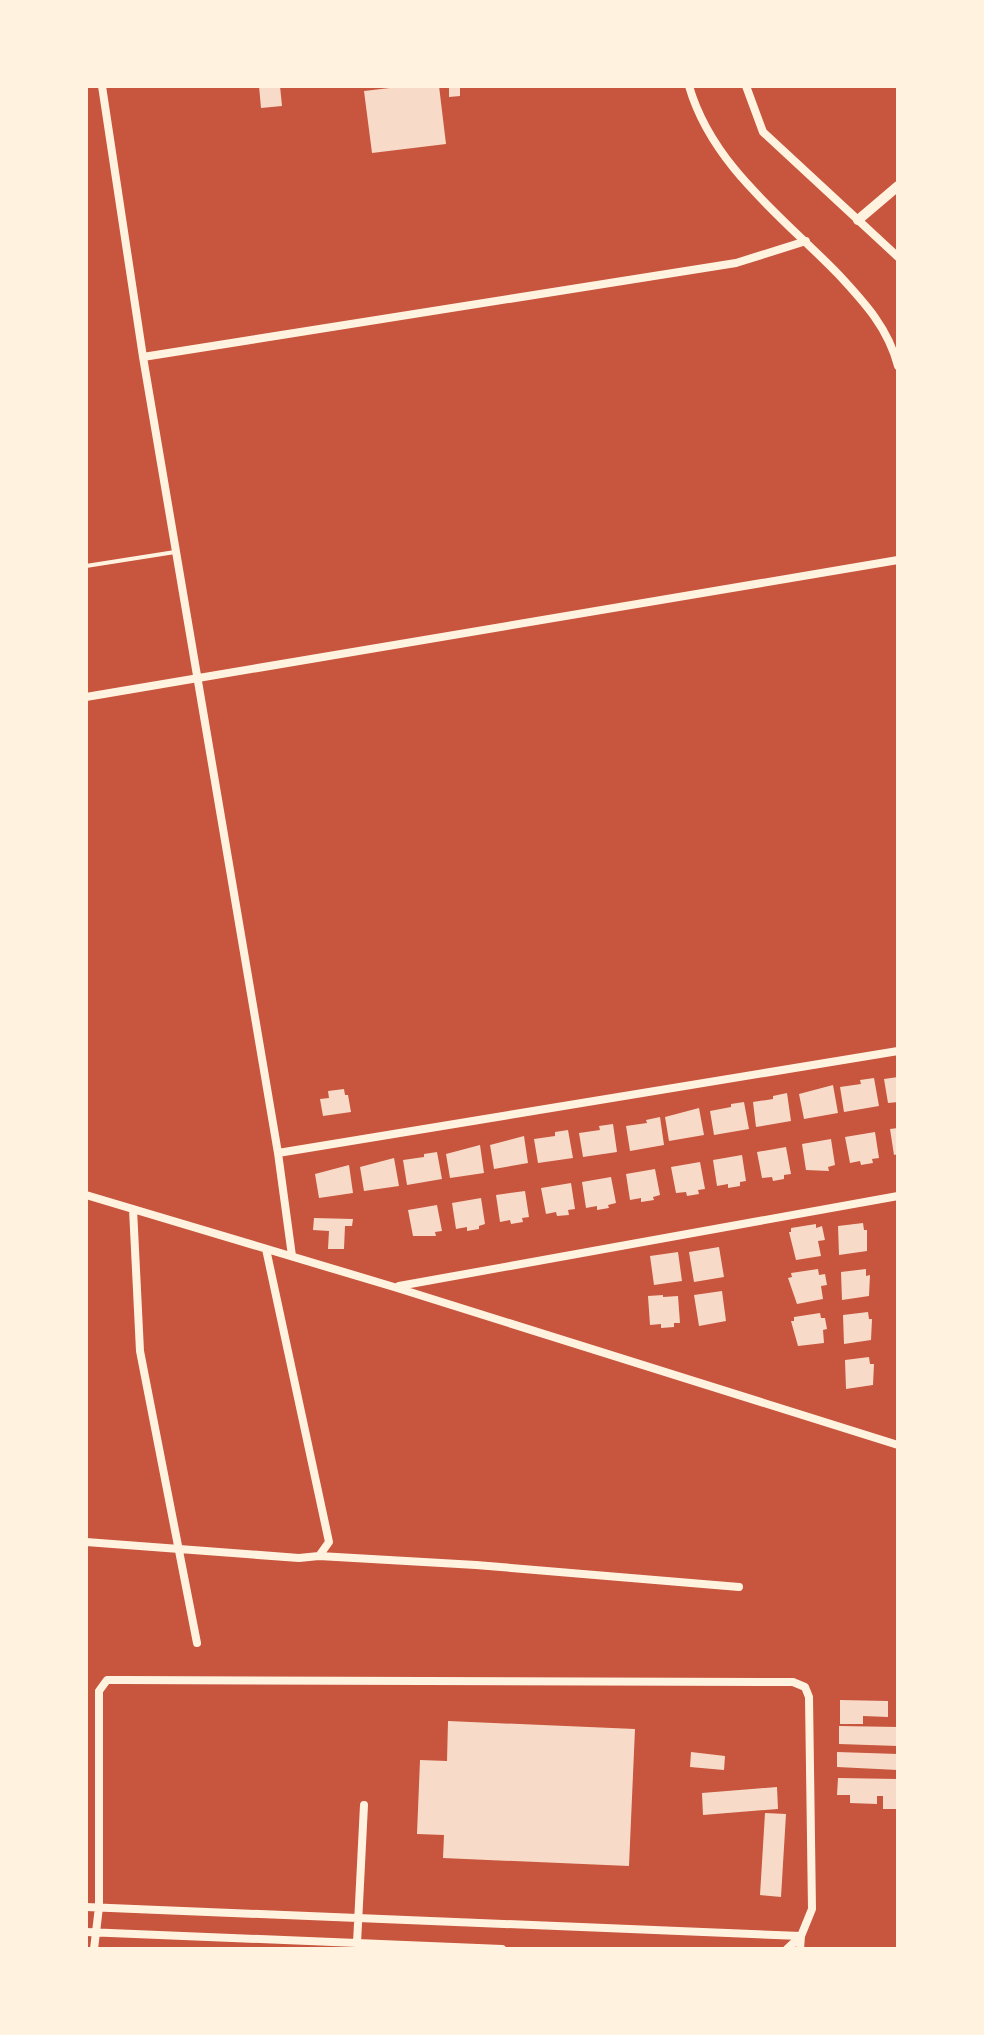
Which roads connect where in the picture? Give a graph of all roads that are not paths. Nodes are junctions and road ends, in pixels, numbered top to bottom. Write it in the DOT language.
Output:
graph roads {
  1 [pos="102,86"];
  2 [pos="689,86"];
  3 [pos="746,86"];
  4 [pos="898,186"];
  5 [pos="858,220"];
  6 [pos="806,241"];
  7 [pos="898,257"];
  8 [pos="143,357"];
  9 [pos="898,366"];
  10 [pos="175,552"];
  11 [pos="898,560"];
  12 [pos="86,566"];
  13 [pos="196,679"];
  14 [pos="86,697"];
  15 [pos="898,1051"];
  16 [pos="278,1153"];
  17 [pos="86,1195"];
  18 [pos="898,1198"];
  19 [pos="133,1209"];
  20 [pos="266,1249"];
  21 [pos="292,1256"];
  22 [pos="394,1287"];
  23 [pos="898,1445"];
  24 [pos="86,1542"];
  25 [pos="177,1549"];
  26 [pos="319,1556"];
  27 [pos="739,1587"];
  28 [pos="197,1643"];
  29 [pos="364,1805"];
  30 [pos="86,1907"];
  31 [pos="99,1907"];
  32 [pos="358,1918"];
  33 [pos="90,1932"];
  34 [pos="801,1936"];
  35 [pos="212,1937"];
  36 [pos="357,1943"];
  37 [pos="445,1948"];
  38 [pos="94,1949"];
  39 [pos="211,1949"];
  40 [pos="502,1949"];
  41 [pos="787,1949"];
  42 [pos="800,1949"];
  1 -- 8 [label="street"];
  2 -- 6 [label="street"];
  3 -- 5 [label="street"];
  4 -- 5 [label="street"];
  5 -- 7 [label="street"];
  6 -- 8 [label="street"];
  6 -- 9 [label="street"];
  8 -- 10 [label="street"];
  10 -- 12 [label="lane"];
  10 -- 13 [label="street"];
  11 -- 13 [label="street"];
  13 -- 14 [label="street"];
  13 -- 16 [label="street"];
  15 -- 16 [label="street"];
  16 -- 21 [label="street"];
  17 -- 19 [label="street"];
  18 -- 22 [label="street"];
  19 -- 20 [label="street"];
  19 -- 25 [label="street"];
  20 -- 21 [label="street"];
  20 -- 26 [label="street"];
  21 -- 22 [label="street"];
  22 -- 23 [label="street"];
  24 -- 25 [label="street"];
  25 -- 26 [label="street"];
  25 -- 28 [label="street"];
  26 -- 27 [label="street"];
  29 -- 32 [label="street"];
  30 -- 31 [label="street"];
  31 -- 32 [label="street"];
  31 -- 33 [label="street"];
  31 -- 34 [label="street"];
  32 -- 34 [label="street"];
  32 -- 36 [label="street"];
  33 -- 35 [label="street"];
  33 -- 38 [label="street"];
  34 -- 41 [label="street"];
  34 -- 42 [label="street"];
  35 -- 36 [label="street"];
  35 -- 39 [label="street"];
  36 -- 37 [label="street"];
  37 -- 40 [label="street"];
}
